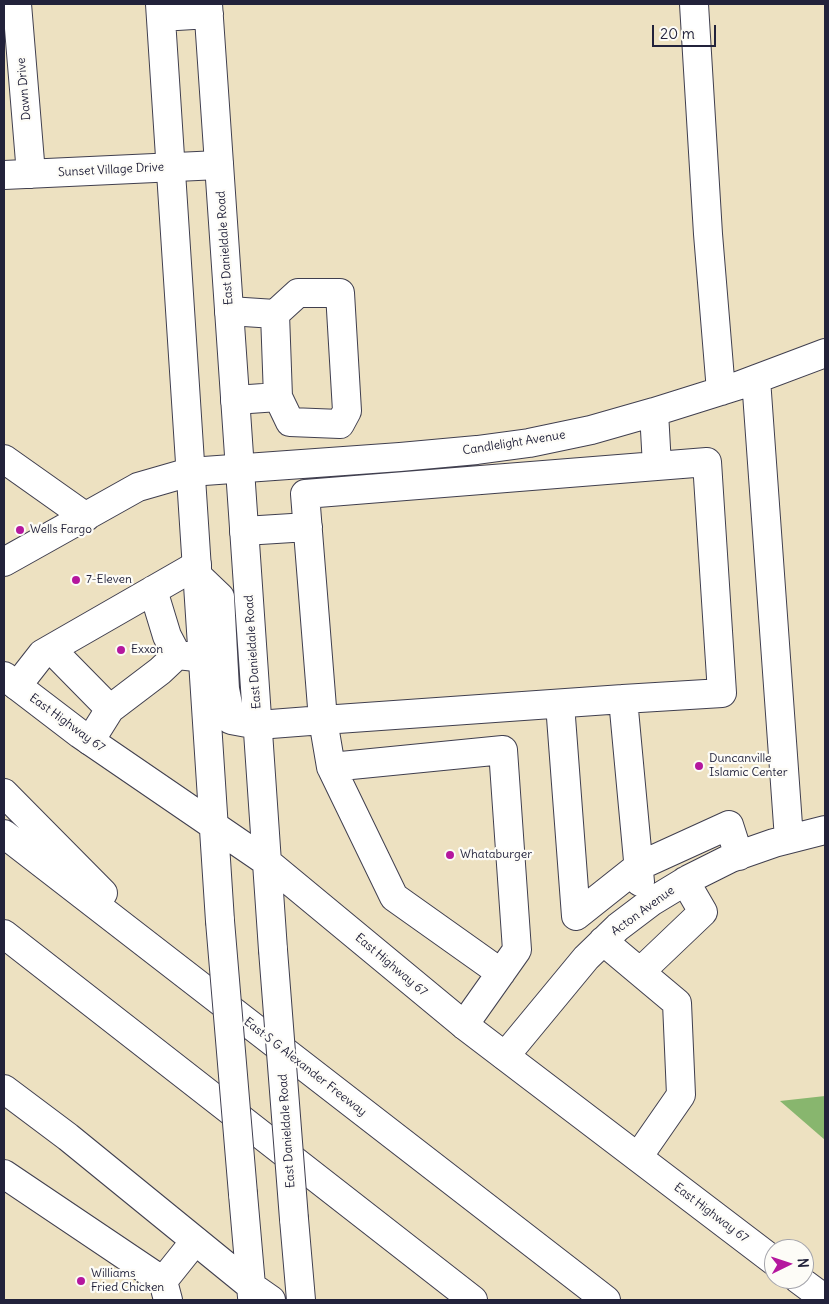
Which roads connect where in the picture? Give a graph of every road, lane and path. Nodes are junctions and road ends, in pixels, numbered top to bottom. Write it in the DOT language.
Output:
graph roads {
  1 [pos="17,4"];
  2 [pos="694,4"];
  3 [pos="209,9"];
  4 [pos="161,10"];
  5 [pos="219,164"];
  6 [pos="171,167"];
  7 [pos="31,174"];
  8 [pos="4,175"];
  9 [pos="229,311"];
  10 [pos="275,314"];
  11 [pos="825,353"];
  12 [pos="756,379"];
  13 [pos="722,391"];
  14 [pos="278,396"];
  15 [pos="235,400"];
  16 [pos="654,412"];
  17 [pos="340,424"];
  18 [pos="477,450"];
  19 [pos="4,459"];
  20 [pos="341,462"];
  21 [pos="658,466"];
  22 [pos="240,469"];
  23 [pos="190,472"];
  24 [pos="480,480"];
  25 [pos="86,517"];
  26 [pos="308,527"];
  27 [pos="244,531"];
  28 [pos="4,562"];
  29 [pos="197,570"];
  30 [pos="154,590"];
  31 [pos="51,649"];
  32 [pos="190,656"];
  33 [pos="11,681"];
  34 [pos="623,700"];
  35 [pos="560,704"];
  36 [pos="110,709"];
  37 [pos="323,720"];
  38 [pos="258,725"];
  39 [pos="90,741"];
  40 [pos="331,766"];
  41 [pos="4,793"];
  42 [pos="213,824"];
  43 [pos="825,830"];
  44 [pos="4,834"];
  45 [pos="789,839"];
  46 [pos="739,856"];
  47 [pos="267,862"];
  48 [pos="639,866"];
  49 [pos="685,881"];
  50 [pos="643,908"];
  51 [pos="4,934"];
  52 [pos="603,941"];
  53 [pos="182,972"];
  54 [pos="640,972"];
  55 [pos="501,973"];
  56 [pos="464,1025"];
  57 [pos="505,1056"];
  58 [pos="4,1089"];
  59 [pos="638,1157"];
  60 [pos="4,1174"];
  61 [pos="195,1241"];
  62 [pos="764,1253"];
  63 [pos="812,1289"];
  64 [pos="166,1291"];
  65 [pos="258,1296"];
  66 [pos="825,1299"];
  67 [pos="301,1300"];
  68 [pos="472,1300"];
  69 [pos="606,1300"];
  1 -- 7 [label="main road, Dawn Drive"];
  2 -- 13 [label="main road"];
  3 -- 4 [label="main road"];
  3 -- 5 [label="main road, East Danieldale Road"];
  4 -- 6 [label="main road"];
  5 -- 6 [label="main road, Sunset Village Drive"];
  5 -- 9 [label="main road, East Danieldale Road"];
  6 -- 7 [label="main road, Sunset Village Drive"];
  6 -- 23 [label="main road"];
  7 -- 8 [label="main road, Sunset Village Drive"];
  9 -- 10 [label="main road"];
  9 -- 15 [label="main road, East Danieldale Road"];
  10 -- 14 [label="main road"];
  10 -- 17 [label="main road"];
  11 -- 12 [label="main road, Candlelight Avenue"];
  12 -- 13 [label="main road, Candlelight Avenue"];
  12 -- 45 [label="main road"];
  13 -- 16 [label="main road, Candlelight Avenue"];
  14 -- 15 [label="main road"];
  14 -- 17 [label="main road"];
  15 -- 22 [label="main road, East Danieldale Road"];
  16 -- 18 [label="main road, Candlelight Avenue"];
  16 -- 21 [label="main road"];
  17 -- 20 [label="main road"];
  18 -- 20 [label="main road, Candlelight Avenue"];
  18 -- 24 [label="main road"];
  19 -- 25 [label="main road"];
  20 -- 22 [label="main road, Candlelight Avenue"];
  21 -- 24 [label="main road"];
  21 -- 34 [label="main road"];
  22 -- 23 [label="main road, Candlelight Avenue"];
  22 -- 27 [label="main road, East Danieldale Road"];
  23 -- 25 [label="main road, Candlelight Avenue"];
  23 -- 29 [label="main road"];
  24 -- 26 [label="main road"];
  25 -- 28 [label="main road, Candlelight Avenue"];
  26 -- 27 [label="main road"];
  26 -- 37 [label="main road"];
  27 -- 38 [label="main road, East Danieldale Road"];
  29 -- 30 [label="main road"];
  29 -- 32 [label="main road"];
  29 -- 38 [label="main road"];
  30 -- 31 [label="main road"];
  30 -- 32 [label="main road"];
  31 -- 33 [label="main road"];
  31 -- 36 [label="main road"];
  32 -- 36 [label="main road"];
  32 -- 42 [label="main road"];
  33 -- 39 [label="main road, East Highway 67"];
  34 -- 35 [label="main road"];
  34 -- 48 [label="main road"];
  35 -- 37 [label="main road"];
  35 -- 48 [label="main road"];
  36 -- 39 [label="main road"];
  37 -- 38 [label="main road"];
  37 -- 40 [label="main road"];
  38 -- 47 [label="main road, East Danieldale Road"];
  39 -- 42 [label="main road, East Highway 67"];
  40 -- 55 [label="main road"];
  40 -- 55 [label="main road"];
  41 -- 53 [label="main road"];
  42 -- 47 [label="main road, East Highway 67"];
  42 -- 65 [label="main road, bridge"];
  43 -- 45 [label="main road, Acton Avenue"];
  44 -- 53 [label="main road, East S G Alexander Freeway"];
  45 -- 46 [label="main road, Acton Avenue"];
  46 -- 48 [label="main road"];
  46 -- 49 [label="main road, Acton Avenue"];
  47 -- 56 [label="main road, East Highway 67"];
  47 -- 67 [label="main road, East Danieldale Road, bridge"];
  48 -- 50 [label="main road"];
  49 -- 50 [label="main road, Acton Avenue"];
  49 -- 54 [label="main road"];
  50 -- 52 [label="main road, Acton Avenue"];
  51 -- 68 [label="main road"];
  52 -- 54 [label="main road"];
  52 -- 57 [label="main road, Acton Avenue"];
  53 -- 69 [label="main road, East S G Alexander Freeway"];
  54 -- 59 [label="main road"];
  55 -- 56 [label="main road"];
  56 -- 57 [label="main road, East Highway 67"];
  57 -- 59 [label="main road, East Highway 67"];
  58 -- 61 [label="main road"];
  59 -- 62 [label="main road, East Highway 67"];
  60 -- 64 [label="main road"];
  61 -- 64 [label="main road"];
  61 -- 65 [label="main road"];
  63 -- 66 [label="main road"];
}
